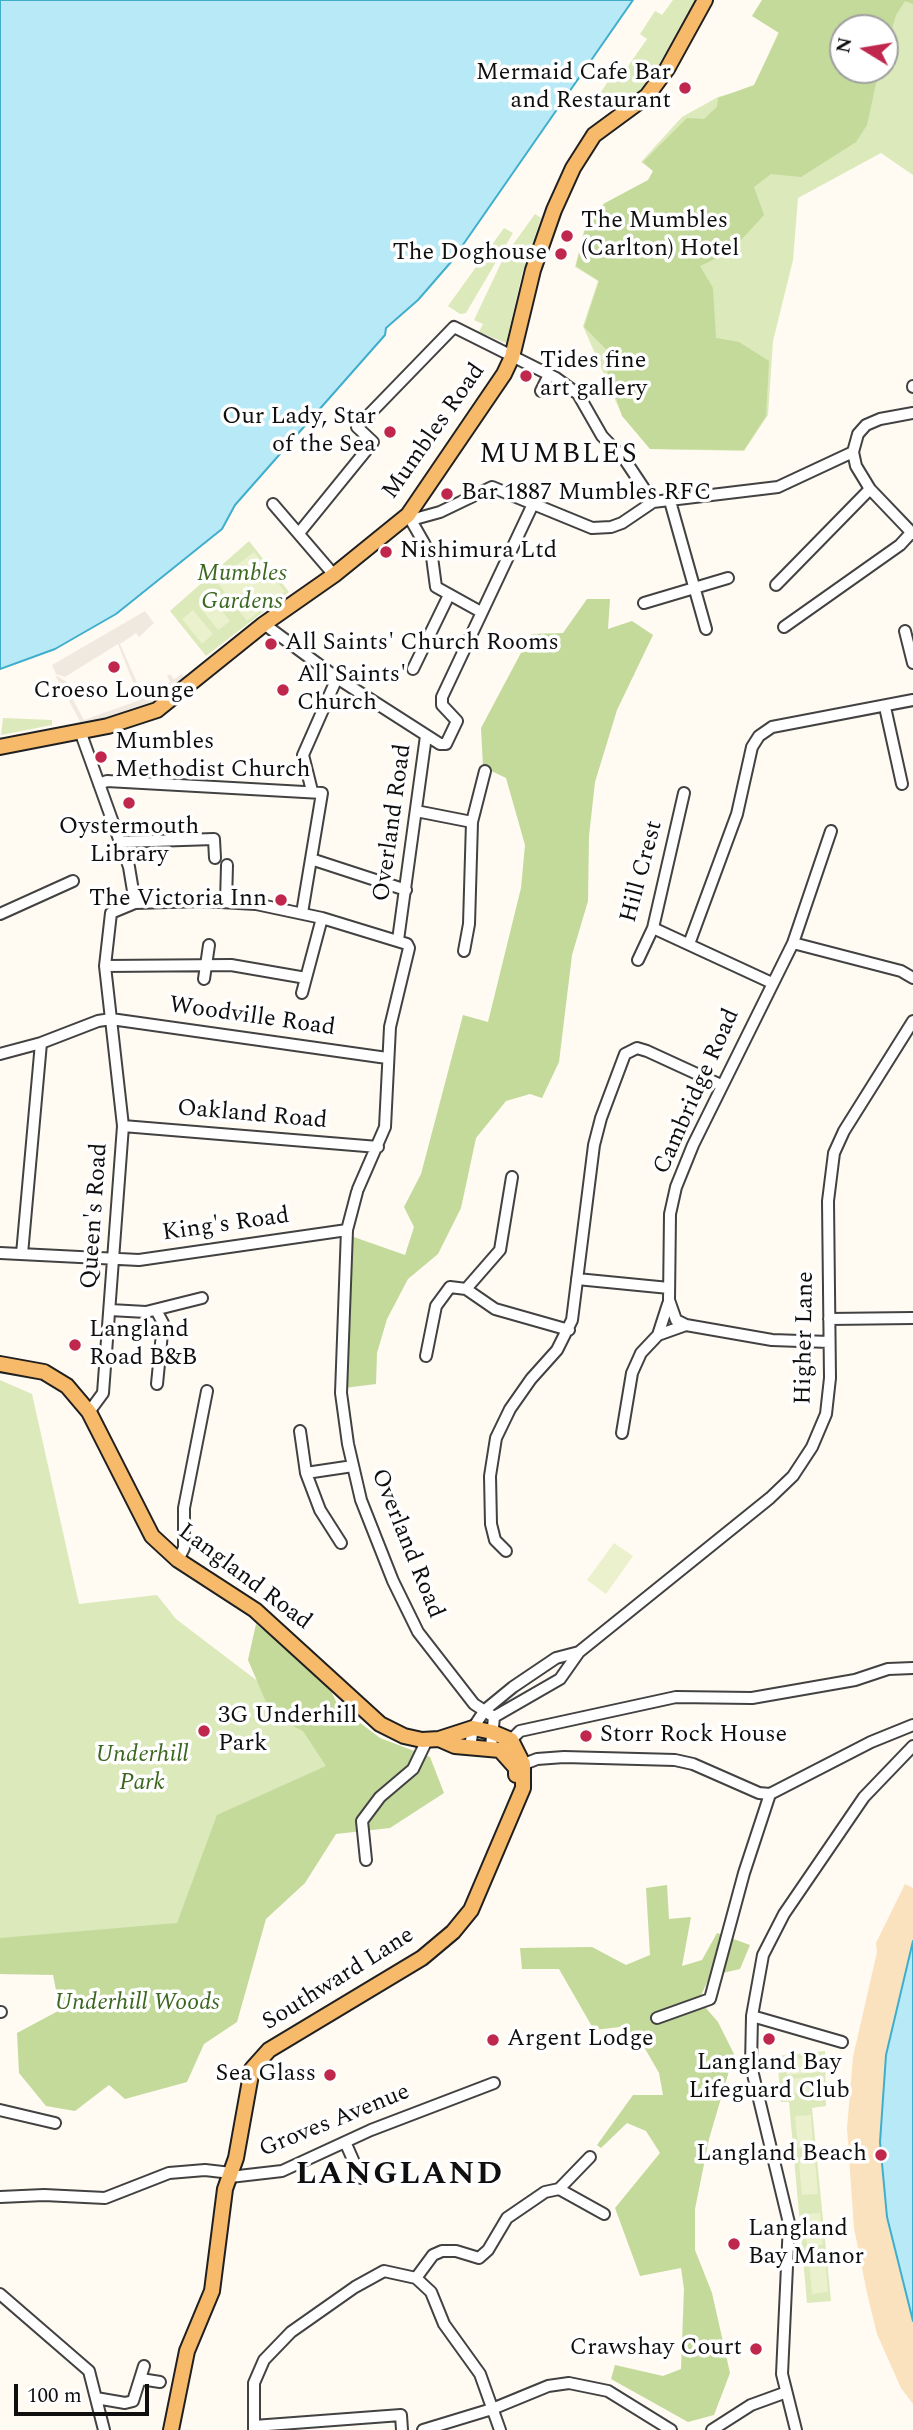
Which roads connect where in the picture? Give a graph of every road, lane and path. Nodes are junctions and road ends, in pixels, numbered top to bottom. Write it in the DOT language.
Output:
graph roads {
  1 [pos="705,0"];
  2 [pos="512,357"];
  3 [pos="549,375"];
  4 [pos="541,391"];
  5 [pos="913,413"];
  6 [pos="853,452"];
  7 [pos="870,489"];
  8 [pos="670,501"];
  9 [pos="653,502"];
  10 [pos="272,504"];
  11 [pos="533,504"];
  12 [pos="410,518"];
  13 [pos="299,533"];
  14 [pos="912,534"];
  15 [pos="334,575"];
  16 [pos="728,578"];
  17 [pos="776,585"];
  18 [pos="694,588"];
  19 [pos="449,596"];
  20 [pos="643,603"];
  21 [pos="481,612"];
  22 [pos="264,624"];
  23 [pos="785,627"];
  24 [pos="706,629"];
  25 [pos="905,631"];
  26 [pos="913,663"];
  27 [pos="413,669"];
  28 [pos="337,678"];
  29 [pos="913,700"];
  30 [pos="885,707"];
  31 [pos="80,731"];
  32 [pos="426,736"];
  33 [pos="0,747"];
  34 [pos="485,771"];
  35 [pos="99,784"];
  36 [pos="902,784"];
  37 [pos="312,791"];
  38 [pos="684,793"];
  39 [pos="416,811"];
  40 [pos="472,822"];
  41 [pos="831,831"];
  42 [pos="121,842"];
  43 [pos="215,858"];
  44 [pos="311,859"];
  45 [pos="227,865"];
  46 [pos="73,881"];
  47 [pos="406,890"];
  48 [pos="226,902"];
  49 [pos="135,903"];
  50 [pos="302,913"];
  51 [pos="0,914"];
  52 [pos="322,918"];
  53 [pos="653,928"];
  54 [pos="398,940"];
  55 [pos="793,943"];
  56 [pos="689,944"];
  57 [pos="209,945"];
  58 [pos="464,951"];
  59 [pos="638,960"];
  60 [pos="206,964"];
  61 [pos="105,966"];
  62 [pos="306,978"];
  63 [pos="913,978"];
  64 [pos="204,979"];
  65 [pos="772,983"];
  66 [pos="302,993"];
  67 [pos="111,1019"];
  68 [pos="913,1021"];
  69 [pos="41,1044"];
  70 [pos="0,1054"];
  71 [pos="387,1058"];
  72 [pos="721,1085"];
  73 [pos="123,1126"];
  74 [pos="378,1147"];
  75 [pos="512,1177"];
  76 [pos="346,1230"];
  77 [pos="0,1253"];
  78 [pos="22,1254"];
  79 [pos="112,1258"];
  80 [pos="578,1279"];
  81 [pos="669,1288"];
  82 [pos="466,1289"];
  83 [pos="202,1298"];
  84 [pos="669,1300"];
  85 [pos="110,1310"];
  86 [pos="156,1310"];
  87 [pos="913,1318"];
  88 [pos="829,1319"];
  89 [pos="686,1325"];
  90 [pos="569,1330"];
  91 [pos="658,1335"];
  92 [pos="829,1342"];
  93 [pos="426,1356"];
  94 [pos="0,1364"];
  95 [pos="157,1384"];
  96 [pos="208,1391"];
  97 [pos="89,1412"];
  98 [pos="300,1431"];
  99 [pos="622,1433"];
  100 [pos="353,1466"];
  101 [pos="306,1473"];
  102 [pos="341,1544"];
  103 [pos="506,1551"];
  104 [pos="178,1560"];
  105 [pos="579,1652"];
  106 [pos="913,1668"];
  107 [pos="490,1714"];
  108 [pos="913,1725"];
  109 [pos="473,1728"];
  110 [pos="433,1740"];
  111 [pos="491,1740"];
  112 [pos="511,1740"];
  113 [pos="913,1746"];
  114 [pos="470,1747"];
  115 [pos="516,1763"];
  116 [pos="770,1794"];
  117 [pos="366,1860"];
  118 [pos="752,2016"];
  119 [pos="657,2018"];
  120 [pos="842,2042"];
  121 [pos="494,2083"];
  122 [pos="0,2110"];
  123 [pos="55,2123"];
  124 [pos="346,2144"];
  125 [pos="590,2157"];
  126 [pos="230,2175"];
  127 [pos="361,2178"];
  128 [pos="559,2189"];
  129 [pos="0,2197"];
  130 [pos="604,2214"];
  131 [pos="416,2278"];
  132 [pos="0,2294"];
  133 [pos="144,2366"];
  134 [pos="141,2379"];
  135 [pos="160,2382"];
  136 [pos="784,2393"];
  137 [pos="96,2398"];
  138 [pos="492,2409"];
  139 [pos="254,2428"];
  140 [pos="104,2430"];
  141 [pos="171,2430"];
  142 [pos="402,2430"];
  143 [pos="423,2430"];
  144 [pos="500,2430"];
  145 [pos="671,2430"];
  146 [pos="712,2430"];
  147 [pos="796,2430"];
  1 -- 2 [label="main road, Mumbles Road"];
  2 -- 3 [label="street"];
  2 -- 12 [label="main road, Mumbles Road"];
  2 -- 13 [label="street"];
  3 -- 4 [label="street"];
  3 -- 9 [label="street"];
  5 -- 6 [label="street"];
  6 -- 7 [label="street"];
  6 -- 8 [label="street"];
  7 -- 14 [label="street"];
  7 -- 17 [label="street"];
  8 -- 9 [label="street"];
  8 -- 18 [label="street"];
  9 -- 11 [label="street"];
  10 -- 13 [label="street"];
  11 -- 12 [label="street"];
  11 -- 21 [label="street, Overland Road"];
  12 -- 15 [label="main road, Mumbles Road"];
  12 -- 19 [label="street"];
  13 -- 15 [label="street"];
  14 -- 23 [label="street"];
  15 -- 22 [label="main road, Mumbles Road"];
  16 -- 18 [label="street"];
  18 -- 20 [label="street"];
  18 -- 24 [label="street"];
  19 -- 21 [label="street"];
  19 -- 27 [label="street"];
  21 -- 32 [label="street, Overland Road"];
  22 -- 28 [label="street"];
  22 -- 31 [label="main road, Mumbles Road"];
  25 -- 26 [label="street"];
  28 -- 32 [label="street"];
  28 -- 37 [label="street"];
  29 -- 30 [label="street"];
  30 -- 36 [label="street"];
  30 -- 56 [label="street"];
  31 -- 33 [label="main road, Mumbles Road"];
  31 -- 35 [label="street"];
  32 -- 39 [label="street, Overland Road"];
  34 -- 40 [label="street"];
  35 -- 37 [label="street"];
  35 -- 42 [label="street"];
  37 -- 44 [label="street"];
  38 -- 53 [label="street, Hill Crest"];
  39 -- 40 [label="street"];
  39 -- 47 [label="street, Overland Road"];
  40 -- 58 [label="street"];
  41 -- 55 [label="street, Cambridge Road"];
  42 -- 43 [label="street"];
  42 -- 49 [label="street"];
  44 -- 47 [label="street"];
  44 -- 50 [label="street"];
  45 -- 48 [label="street"];
  46 -- 51 [label="street"];
  47 -- 54 [label="street, Overland Road"];
  48 -- 49 [label="street"];
  48 -- 50 [label="street"];
  49 -- 61 [label="street, Queen's Road"];
  50 -- 52 [label="street"];
  52 -- 54 [label="street"];
  52 -- 62 [label="street"];
  53 -- 56 [label="street"];
  53 -- 59 [label="street, Hill Crest"];
  54 -- 71 [label="street, Overland Road"];
  55 -- 63 [label="street"];
  55 -- 65 [label="street, Cambridge Road"];
  56 -- 65 [label="street"];
  57 -- 60 [label="street"];
  60 -- 61 [label="street"];
  60 -- 62 [label="street"];
  60 -- 64 [label="street"];
  61 -- 67 [label="street, Queen's Road"];
  62 -- 66 [label="street"];
  65 -- 72 [label="street, Cambridge Road"];
  67 -- 69 [label="street"];
  67 -- 71 [label="street, Woodville Road"];
  67 -- 73 [label="street, Queen's Road"];
  68 -- 88 [label="street, Higher Lane"];
  69 -- 70 [label="street"];
  69 -- 78 [label="street"];
  71 -- 74 [label="street, Overland Road"];
  72 -- 80 [label="street"];
  72 -- 81 [label="street, Cambridge Road"];
  73 -- 74 [label="street, Oakland Road"];
  73 -- 79 [label="street, Queen's Road"];
  74 -- 76 [label="street, Overland Road"];
  75 -- 82 [label="street"];
  76 -- 79 [label="street, King's Road"];
  76 -- 100 [label="street, Overland Road"];
  77 -- 78 [label="street, King's Road"];
  78 -- 79 [label="street, King's Road"];
  79 -- 85 [label="street, Queen's Road"];
  80 -- 81 [label="street"];
  80 -- 90 [label="street"];
  81 -- 84 [label="street, Cambridge Road"];
  82 -- 90 [label="street"];
  82 -- 93 [label="street"];
  83 -- 86 [label="street"];
  84 -- 89 [label="street"];
  84 -- 91 [label="street, Cambridge Road"];
  85 -- 86 [label="street"];
  85 -- 97 [label="street, Queen's Road"];
  86 -- 95 [label="street"];
  87 -- 88 [label="street"];
  88 -- 92 [label="street, Higher Lane"];
  89 -- 91 [label="street"];
  89 -- 92 [label="street"];
  90 -- 103 [label="street"];
  91 -- 99 [label="street"];
  92 -- 105 [label="street, Higher Lane"];
  94 -- 97 [label="main road, Langland Road"];
  96 -- 104 [label="street"];
  97 -- 104 [label="main road, Langland Road"];
  98 -- 101 [label="street"];
  100 -- 101 [label="street"];
  100 -- 107 [label="street, Overland Road"];
  101 -- 102 [label="street"];
  104 -- 110 [label="main road, Langland Road"];
  105 -- 107 [label="street, Higher Lane"];
  105 -- 107 [label="street, Higher Lane"];
  106 -- 112 [label="street"];
  107 -- 109 [label="street, Higher Lane"];
  107 -- 111 [label="street"];
  108 -- 116 [label="street"];
  109 -- 110 [label="main road, Langland Road"];
  109 -- 111 [label="main road, Langland Road"];
  109 -- 114 [label="street, Higher Lane"];
  110 -- 114 [label="main road, Langland Road"];
  110 -- 117 [label="street"];
  111 -- 112 [label="main road, Langland Road"];
  111 -- 114 [label="main road, Langland Road"];
  111 -- 115 [label="main road, Langland Road"];
  112 -- 115 [label="main road"];
  113 -- 118 [label="street"];
  115 -- 116 [label="street"];
  115 -- 126 [label="main road, Southward Lane"];
  116 -- 119 [label="street"];
  118 -- 120 [label="street"];
  118 -- 136 [label="street"];
  121 -- 124 [label="street, Groves Avenue"];
  122 -- 123 [label="street"];
  124 -- 126 [label="street, Groves Avenue"];
  124 -- 127 [label="street"];
  125 -- 128 [label="street"];
  126 -- 129 [label="street"];
  126 -- 141 [label="main road, Southward Lane"];
  128 -- 130 [label="street"];
  128 -- 131 [label="street"];
  131 -- 138 [label="street"];
  131 -- 139 [label="street"];
  132 -- 137 [label="street"];
  133 -- 134 [label="street"];
  134 -- 135 [label="street"];
  134 -- 137 [label="street"];
  136 -- 146 [label="street"];
  136 -- 147 [label="street"];
  137 -- 140 [label="street"];
  138 -- 143 [label="street"];
  138 -- 144 [label="street"];
  138 -- 145 [label="street"];
  139 -- 142 [label="street"];
}
